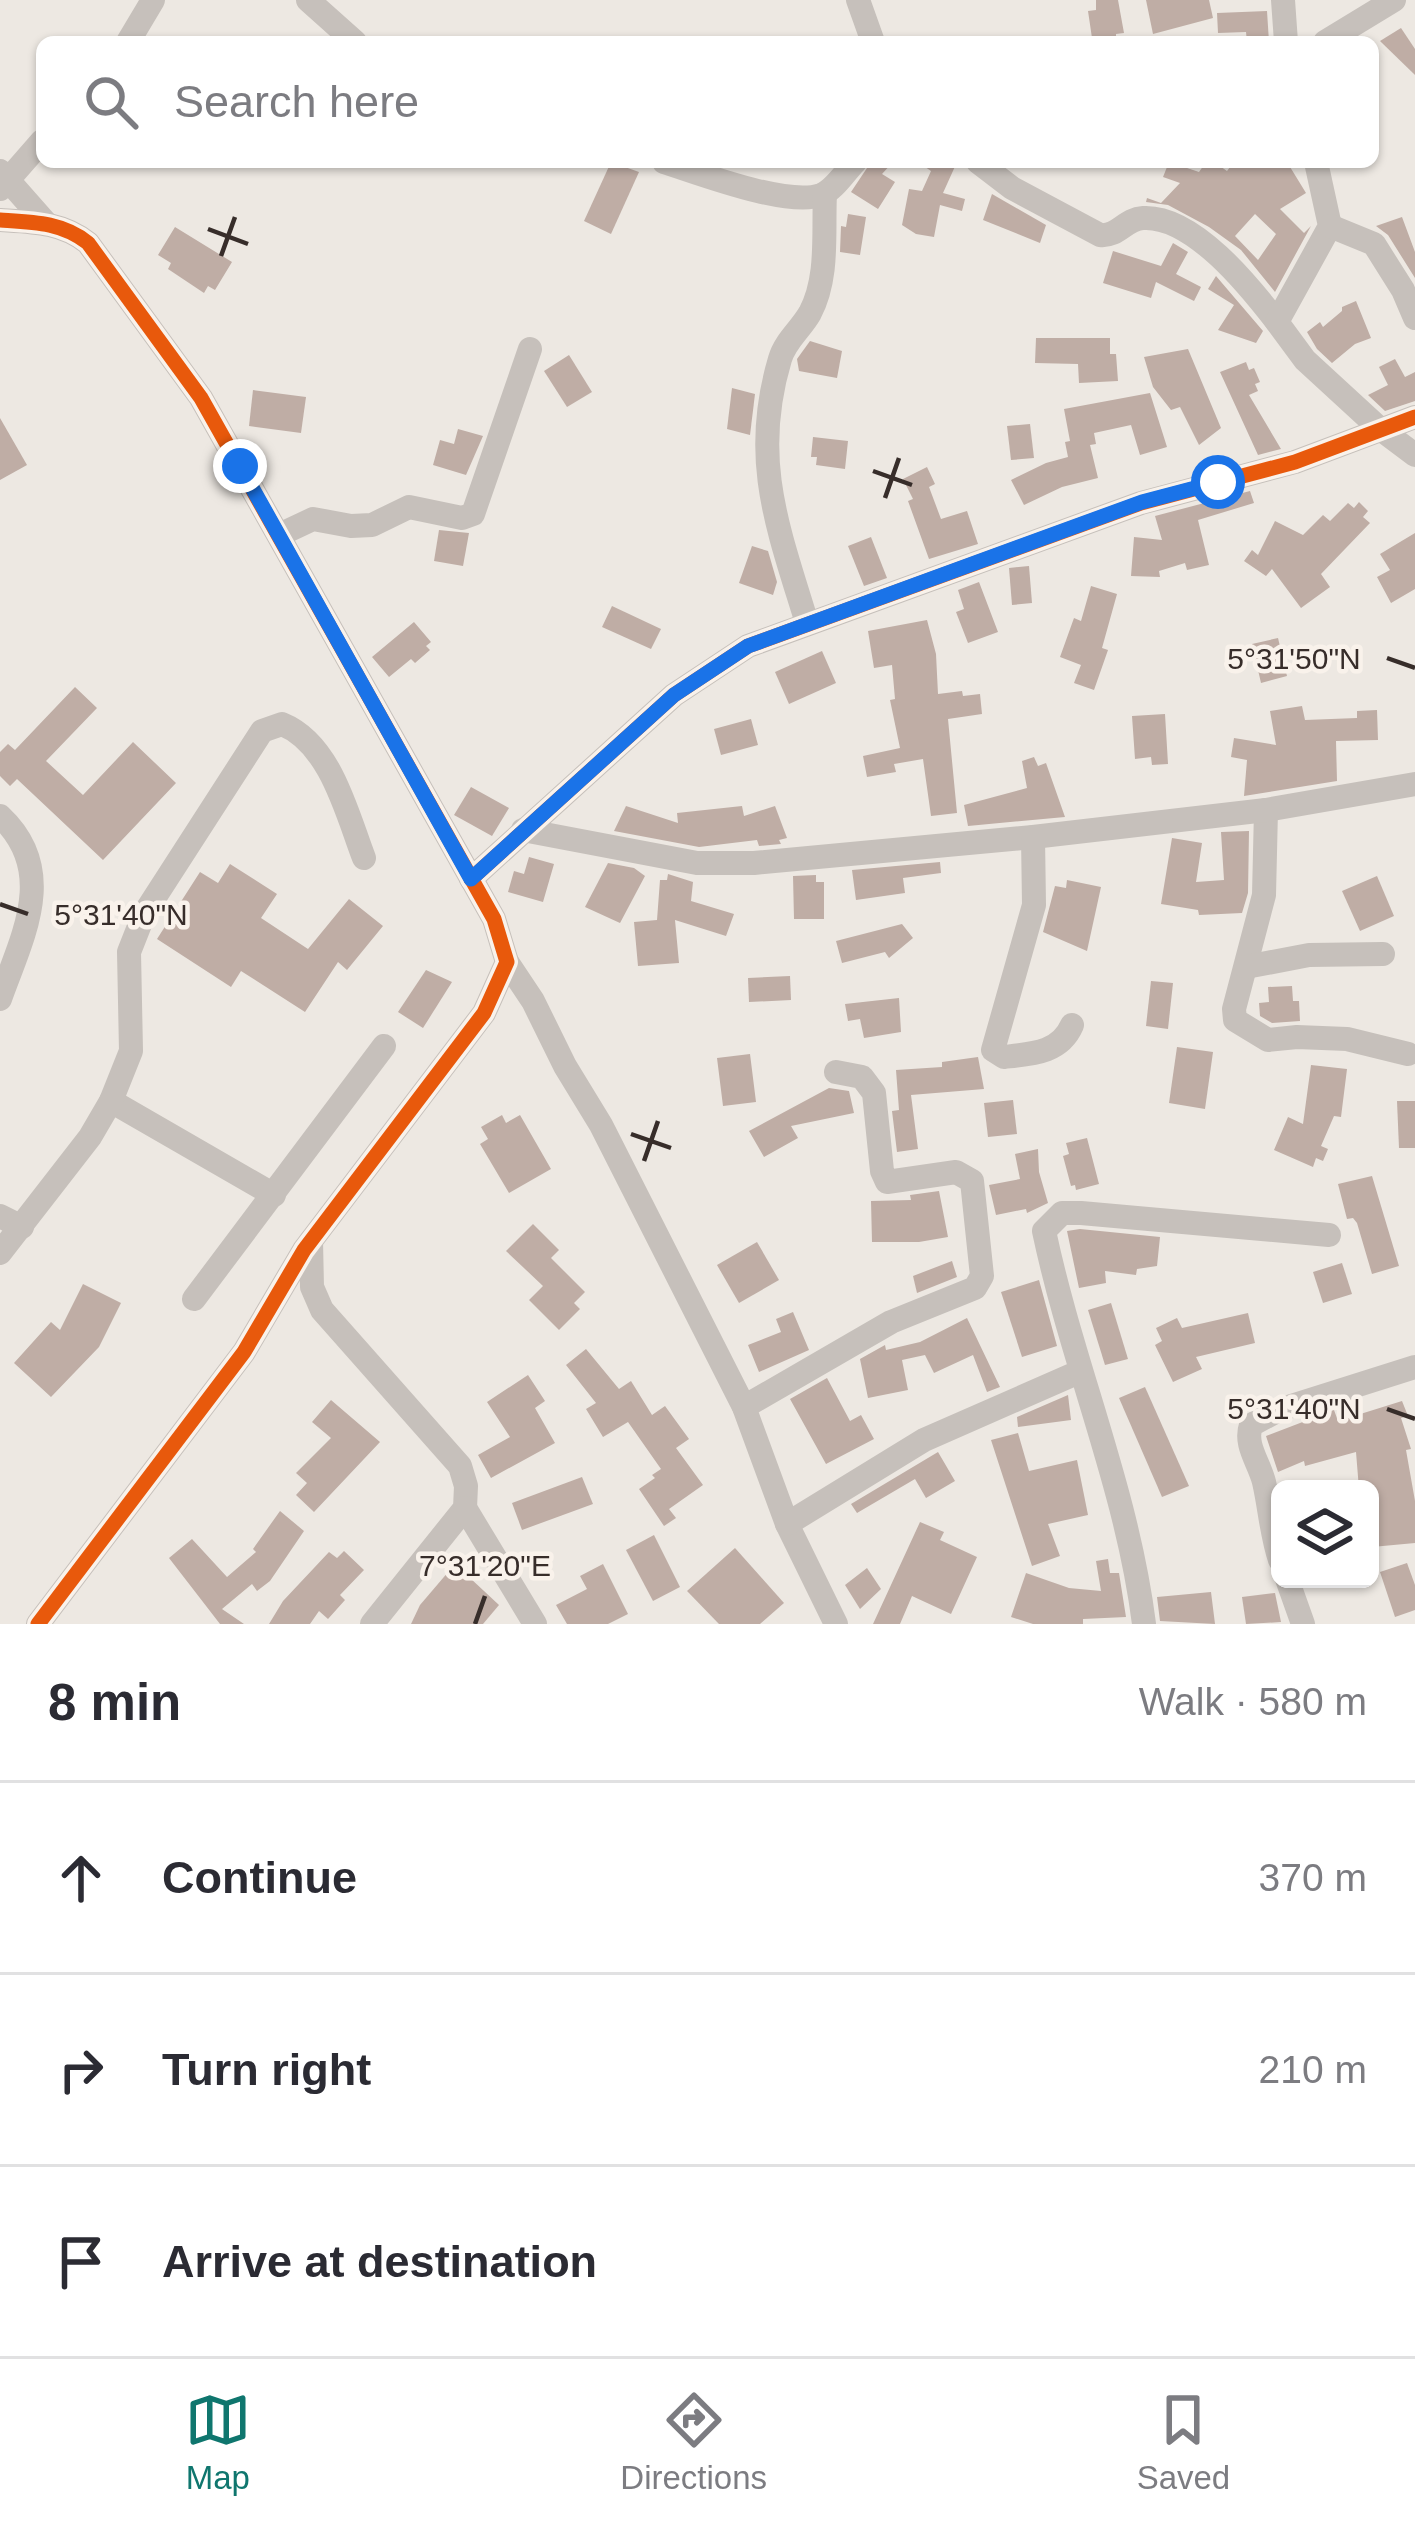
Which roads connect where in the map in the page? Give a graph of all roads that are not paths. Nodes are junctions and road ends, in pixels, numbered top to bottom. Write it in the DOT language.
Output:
graph roads {
  1 [pos="153,0"];
  2 [pos="308,0"];
  3 [pos="858,0"];
  4 [pos="1282,0"];
  5 [pos="1394,0"];
  6 [pos="132,36"];
  7 [pos="348,36"];
  8 [pos="871,36"];
  9 [pos="1285,36"];
  10 [pos="1335,36"];
  11 [pos="36,147"];
  12 [pos="686,168"];
  13 [pos="849,168"];
  14 [pos="986,168"];
  15 [pos="1317,168"];
  16 [pos="2,180"];
  17 [pos="825,194"];
  18 [pos="0,220"];
  19 [pos="45,222"];
  20 [pos="1330,226"];
  21 [pos="1415,318"];
  22 [pos="1277,322"];
  23 [pos="530,349"];
  24 [pos="1415,417"];
  25 [pos="1379,428"];
  26 [pos="1415,455"];
  27 [pos="279,535"];
  28 [pos="807,623"];
  29 [pos="1415,784"];
  30 [pos="1267,810"];
  31 [pos="0,816"];
  32 [pos="523,830"];
  33 [pos="1033,837"];
  34 [pos="364,858"];
  35 [pos="471,879"];
  36 [pos="1383,954"];
  37 [pos="507,962"];
  38 [pos="1246,967"];
  39 [pos="0,999"];
  40 [pos="1072,1025"];
  41 [pos="385,1046"];
  42 [pos="1408,1054"];
  43 [pos="836,1072"];
  44 [pos="111,1101"];
  45 [pos="274,1195"];
  46 [pos="11,1222"];
  47 [pos="1329,1235"];
  48 [pos="311,1241"];
  49 [pos="0,1253"];
  50 [pos="194,1299"];
  51 [pos="1415,1367"];
  52 [pos="1079,1372"];
  53 [pos="744,1407"];
  54 [pos="465,1508"];
  55 [pos="788,1524"];
  56 [pos="1271,1534"];
  57 [pos="1290,1588"];
  58 [pos="38,1624"];
  59 [pos="372,1624"];
  60 [pos="535,1624"];
  61 [pos="836,1624"];
  62 [pos="1144,1624"];
  63 [pos="1303,1624"];
  1 -- 6 [label="street"];
  2 -- 7 [label="street"];
  3 -- 8 [label="street"];
  4 -- 9 [label="street"];
  5 -- 10 [label="street"];
  11 -- 16 [label="street"];
  12 -- 17 [label="street"];
  13 -- 17 [label="street"];
  14 -- 22 [label="street"];
  15 -- 20 [label="street"];
  16 -- 19 [label="street"];
  17 -- 28 [label="street"];
  18 -- 19 [label="street"];
  19 -- 27 [label="street"];
  20 -- 21 [label="street"];
  20 -- 22 [label="street"];
  22 -- 25 [label="street"];
  23 -- 27 [label="street"];
  24 -- 25 [label="street"];
  25 -- 26 [label="street"];
  25 -- 28 [label="street"];
  27 -- 35 [label="street"];
  28 -- 32 [label="street"];
  29 -- 30 [label="street"];
  30 -- 33 [label="street"];
  30 -- 38 [label="street"];
  31 -- 39 [label="street"];
  32 -- 33 [label="street"];
  32 -- 35 [label="street"];
  33 -- 40 [label="street"];
  34 -- 44 [label="street"];
  35 -- 37 [label="street"];
  36 -- 38 [label="street"];
  37 -- 48 [label="street"];
  37 -- 53 [label="street"];
  38 -- 42 [label="street"];
  41 -- 45 [label="street"];
  43 -- 53 [label="street"];
  44 -- 45 [label="street"];
  44 -- 46 [label="street"];
  45 -- 50 [label="street"];
  46 -- 49 [label="street"];
  47 -- 52 [label="street"];
  48 -- 54 [label="street"];
  48 -- 58 [label="street"];
  51 -- 56 [label="street"];
  52 -- 55 [label="street"];
  52 -- 62 [label="street"];
  53 -- 55 [label="street"];
  54 -- 59 [label="street"];
  54 -- 60 [label="street"];
  55 -- 61 [label="street"];
  57 -- 63 [label="street"];
}
